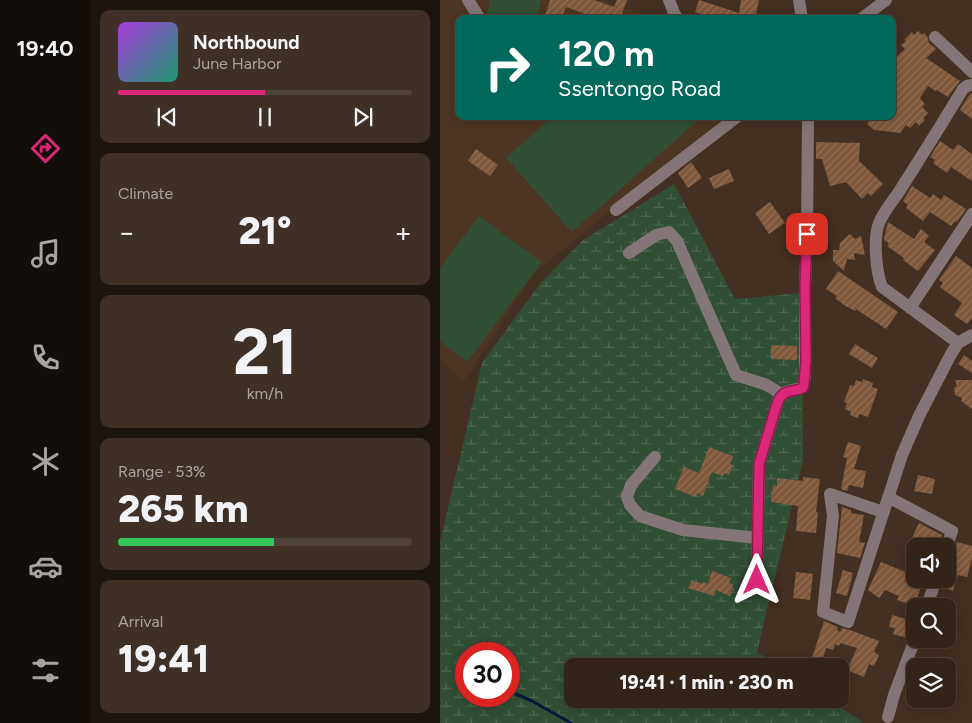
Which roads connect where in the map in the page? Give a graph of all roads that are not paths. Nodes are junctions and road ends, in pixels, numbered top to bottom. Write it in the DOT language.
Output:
graph roads {
  1 [pos="468,0"];
  2 [pos="669,0"];
  3 [pos="799,0"];
  4 [pos="886,0"];
  5 [pos="477,15"];
  6 [pos="675,15"];
  7 [pos="801,15"];
  8 [pos="866,15"];
  9 [pos="935,37"];
  10 [pos="972,72"];
  11 [pos="972,85"];
  12 [pos="733,120"];
  13 [pos="808,120"];
  14 [pos="616,210"];
  15 [pos="972,214"];
  16 [pos="629,253"];
  17 [pos="910,308"];
  18 [pos="972,335"];
  19 [pos="958,343"];
  20 [pos="781,394"];
  21 [pos="655,457"];
  22 [pos="888,497"];
  23 [pos="883,512"];
  24 [pos="757,538"];
  25 [pos="949,538"];
  26 [pos="757,580"];
  27 [pos="912,648"];
  28 [pos="888,717"];
  1 -- 5 [label="street"];
  2 -- 6 [label="street"];
  3 -- 7 [label="street"];
  4 -- 8 [label="street"];
  9 -- 10 [label="street"];
  11 -- 17 [label="street"];
  12 -- 14 [label="street"];
  13 -- 20 [label="street"];
  15 -- 17 [label="street"];
  16 -- 20 [label="street"];
  17 -- 19 [label="street"];
  18 -- 19 [label="street"];
  19 -- 22 [label="street"];
  20 -- 24 [label="street"];
  21 -- 24 [label="street"];
  22 -- 23 [label="street"];
  22 -- 25 [label="street"];
  23 -- 23 [label="street"];
  24 -- 26 [label="street"];
  27 -- 28 [label="street"];
}
